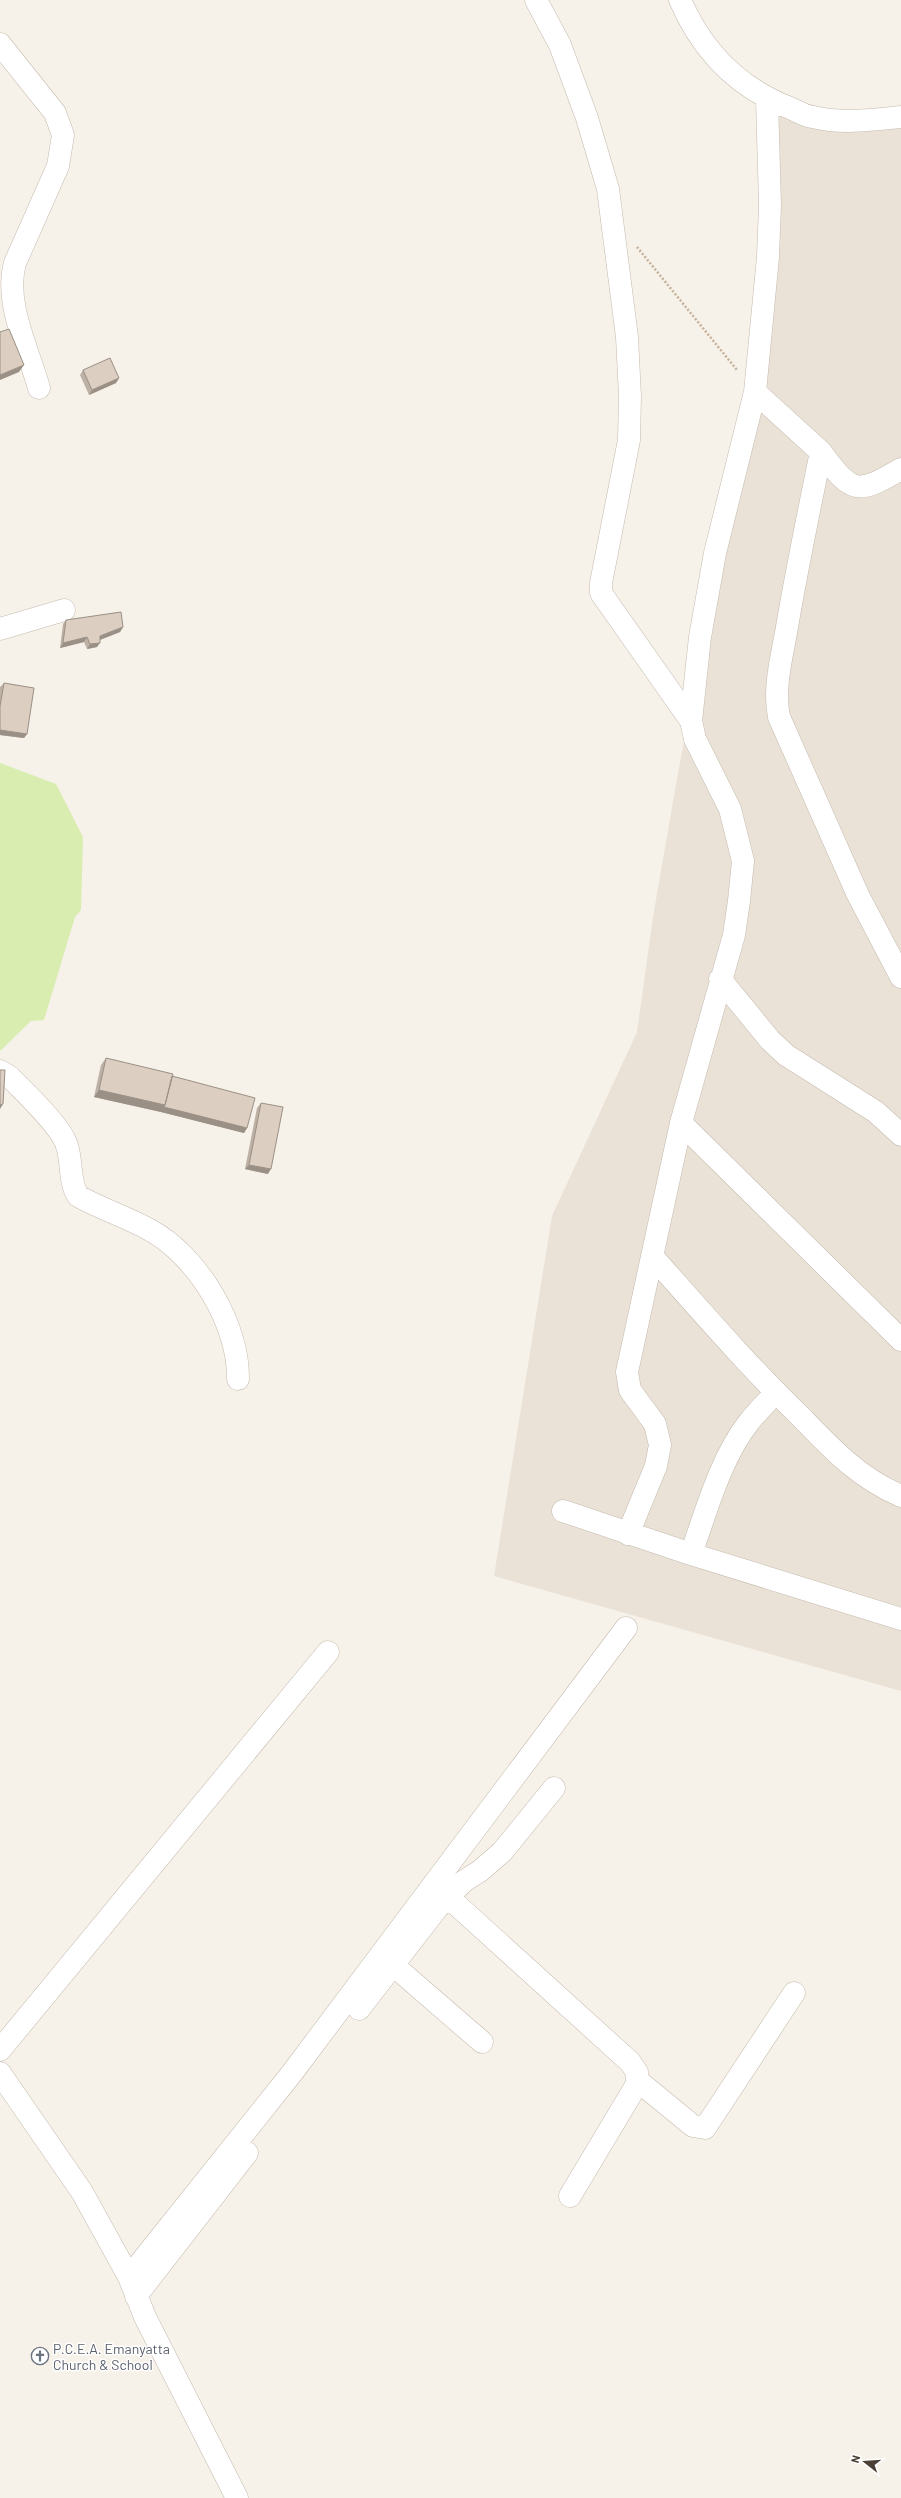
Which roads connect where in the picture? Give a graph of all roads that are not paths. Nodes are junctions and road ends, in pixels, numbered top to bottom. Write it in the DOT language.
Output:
graph roads {
  1 [pos="536,0"];
  2 [pos="680,0"];
  3 [pos="0,44"];
  4 [pos="767,99"];
  5 [pos="901,117"];
  6 [pos="40,388"];
  7 [pos="756,392"];
  8 [pos="821,452"];
  9 [pos="901,469"];
  10 [pos="64,610"];
  11 [pos="0,629"];
  12 [pos="691,721"];
  13 [pos="901,977"];
  14 [pos="720,978"];
  15 [pos="0,1072"];
  16 [pos="681,1123"];
  17 [pos="901,1134"];
  18 [pos="652,1256"];
  19 [pos="901,1340"];
  20 [pos="238,1379"];
  21 [pos="776,1393"];
  22 [pos="901,1496"];
  23 [pos="563,1511"];
  24 [pos="628,1534"];
  25 [pos="691,1554"];
  26 [pos="901,1619"];
  27 [pos="626,1628"];
  28 [pos="328,1652"];
  29 [pos="554,1788"];
  30 [pos="448,1897"];
  31 [pos="393,1964"];
  32 [pos="794,1993"];
  33 [pos="482,2042"];
  34 [pos="0,2050"];
  35 [pos="0,2073"];
  36 [pos="638,2080"];
  37 [pos="570,2196"];
  38 [pos="132,2286"];
  39 [pos="237,2498"];
  1 -- 12 [label="street"];
  2 -- 4 [label="street"];
  3 -- 6 [label="street"];
  4 -- 5 [label="street"];
  4 -- 7 [label="street"];
  7 -- 8 [label="street"];
  7 -- 12 [label="street"];
  8 -- 9 [label="street"];
  8 -- 13 [label="street"];
  10 -- 11 [label="street"];
  12 -- 14 [label="street"];
  14 -- 16 [label="street"];
  14 -- 17 [label="street"];
  15 -- 20 [label="street"];
  16 -- 18 [label="street"];
  16 -- 19 [label="street"];
  18 -- 21 [label="street"];
  18 -- 24 [label="street"];
  21 -- 22 [label="street"];
  21 -- 25 [label="street"];
  23 -- 24 [label="street"];
  24 -- 25 [label="street"];
  25 -- 26 [label="street"];
  27 -- 38 [label="street"];
  28 -- 34 [label="street"];
  29 -- 30 [label="street"];
  30 -- 31 [label="street"];
  30 -- 36 [label="street"];
  31 -- 33 [label="street"];
  31 -- 38 [label="street"];
  32 -- 36 [label="street"];
  35 -- 38 [label="street"];
  36 -- 37 [label="street"];
  38 -- 39 [label="street"];
}
